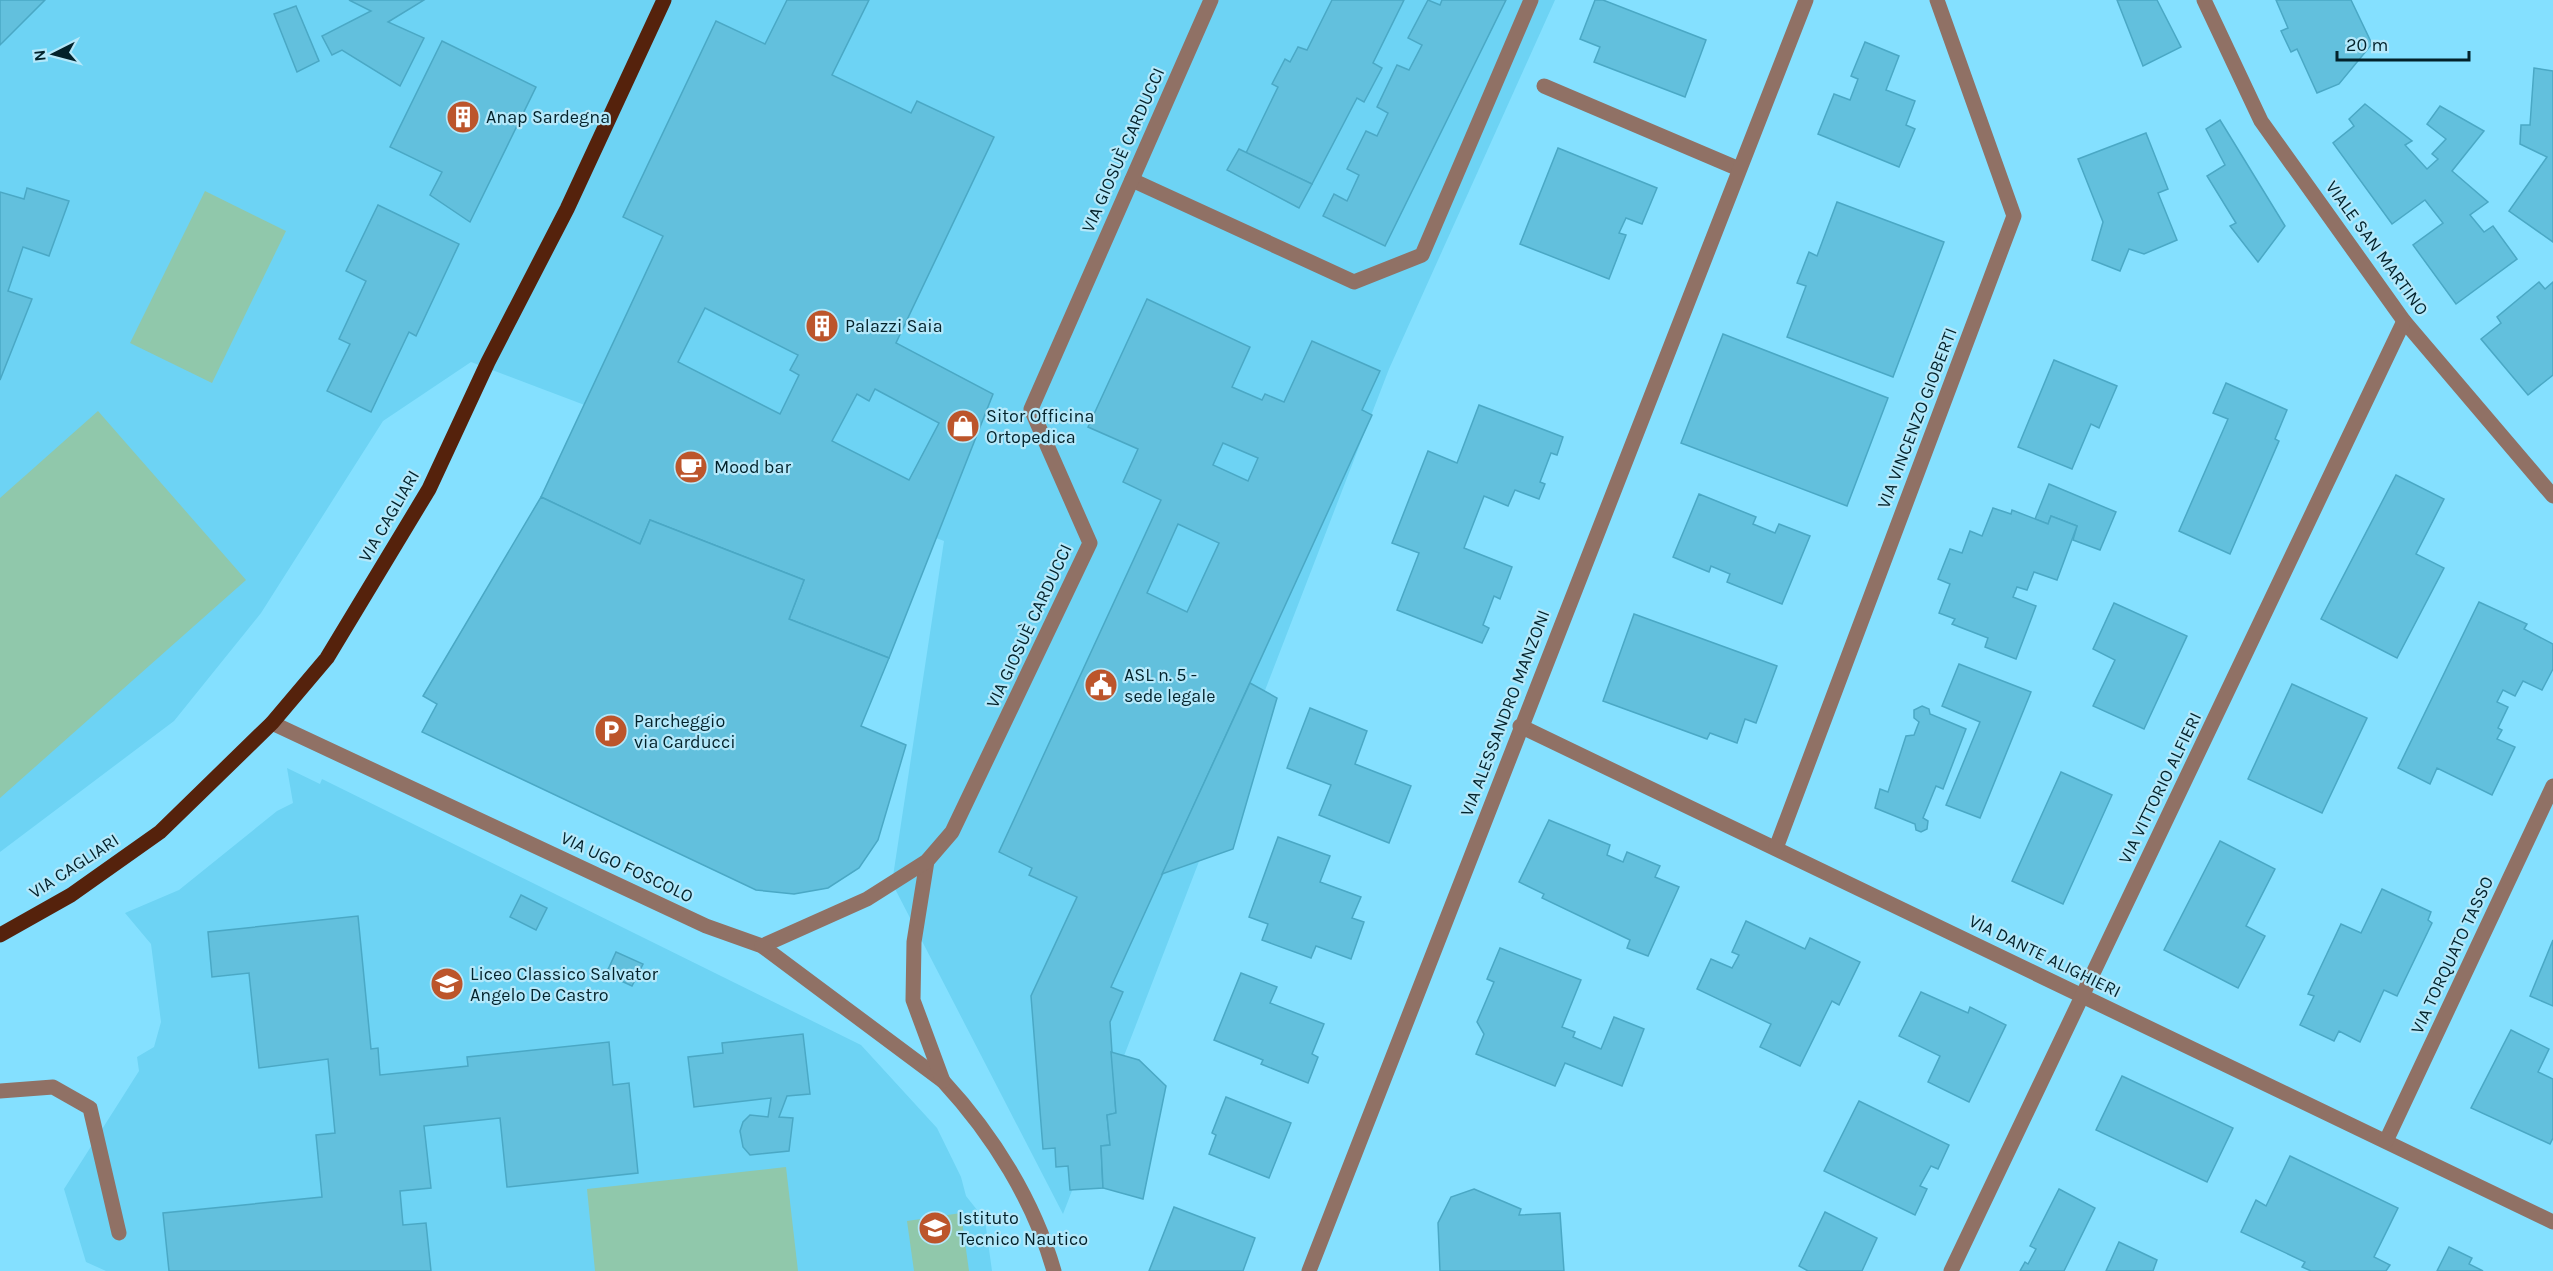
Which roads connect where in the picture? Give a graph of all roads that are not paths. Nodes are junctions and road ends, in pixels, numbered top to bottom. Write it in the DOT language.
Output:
graph roads {
  1 [pos="664,0"];
  2 [pos="1211,0"];
  3 [pos="1531,0"];
  4 [pos="1806,0"];
  5 [pos="1937,0"];
  6 [pos="2204,0"];
  7 [pos="1544,86"];
  8 [pos="1739,169"];
  9 [pos="1132,180"];
  10 [pos="2404,321"];
  11 [pos="2553,496"];
  12 [pos="272,723"];
  13 [pos="1520,726"];
  14 [pos="2553,786"];
  15 [pos="1776,848"];
  16 [pos="927,861"];
  17 [pos="0,935"];
  18 [pos="762,946"];
  19 [pos="2082,995"];
  20 [pos="943,1081"];
  21 [pos="0,1091"];
  22 [pos="2386,1141"];
  23 [pos="2553,1222"];
  24 [pos="119,1233"];
  25 [pos="1054,1271"];
  26 [pos="1309,1271"];
  27 [pos="1951,1271"];
  1 -- 12 [label="main road, VIA CAGLIARI"];
  2 -- 9 [label="street, VIA GIOSUÈ CARDUCCI"];
  3 -- 9 [label="street"];
  4 -- 8 [label="street, VIA ALESSANDRO MANZONI"];
  5 -- 15 [label="street, VIA VINCENZO GIOBERTI"];
  6 -- 10 [label="street, VIALE SAN MARTINO"];
  7 -- 8 [label="street"];
  8 -- 13 [label="street, VIA ALESSANDRO MANZONI"];
  9 -- 16 [label="street, VIA GIOSUÈ CARDUCCI"];
  10 -- 11 [label="street, VIALE SAN MARTINO"];
  10 -- 19 [label="street, VIA VITTORIO ALFIERI"];
  12 -- 17 [label="main road, VIA CAGLIARI"];
  12 -- 18 [label="street, VIA UGO FOSCOLO"];
  13 -- 15 [label="street, VIA DANTE ALIGHIERI"];
  13 -- 26 [label="street, VIA ALESSANDRO MANZONI"];
  14 -- 22 [label="street, VIA TORQUATO TASSO"];
  15 -- 19 [label="street, VIA DANTE ALIGHIERI"];
  16 -- 18 [label="street, VIA GIOSUÈ CARDUCCI"];
  16 -- 20 [label="street, VIA UGO FOSCOLO"];
  18 -- 20 [label="street, VIA UGO FOSCOLO"];
  19 -- 22 [label="street, VIA DANTE ALIGHIERI"];
  19 -- 27 [label="street, VIA VITTORIO ALFIERI"];
  20 -- 25 [label="street, VIA UGO FOSCOLO"];
  21 -- 24 [label="street"];
  22 -- 23 [label="street, VIA DANTE ALIGHIERI"];
}
